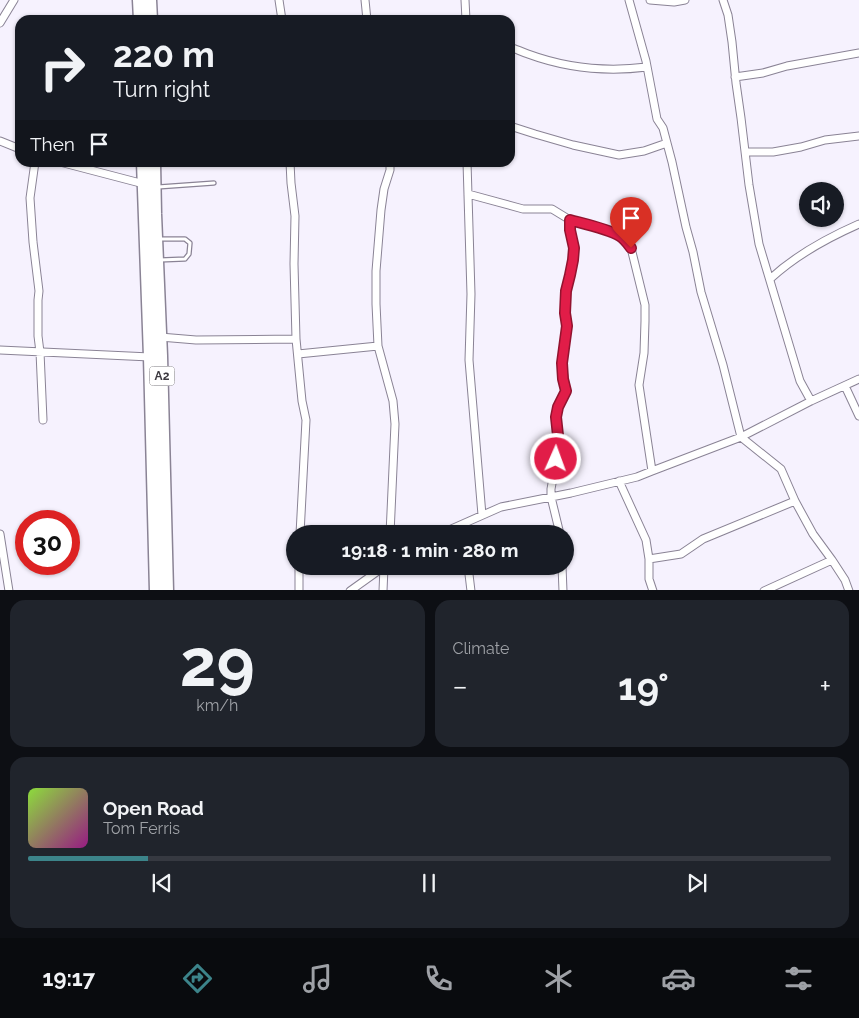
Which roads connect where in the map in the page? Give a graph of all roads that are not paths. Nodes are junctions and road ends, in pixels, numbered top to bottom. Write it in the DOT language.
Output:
graph roads {
  1 [pos="14,0"];
  2 [pos="139,0"];
  3 [pos="150,0"];
  4 [pos="279,0"];
  5 [pos="365,0"];
  6 [pos="465,0"];
  7 [pos="630,0"];
  8 [pos="650,0"];
  9 [pos="685,0"];
  10 [pos="723,0"];
  11 [pos="140,15"];
  12 [pos="151,15"];
  13 [pos="281,15"];
  14 [pos="366,15"];
  15 [pos="466,15"];
  16 [pos="0,23"];
  17 [pos="515,49"];
  18 [pos="859,53"];
  19 [pos="647,66"];
  20 [pos="735,77"];
  21 [pos="515,128"];
  22 [pos="859,136"];
  23 [pos="0,142"];
  24 [pos="667,143"];
  25 [pos="15,147"];
  26 [pos="745,152"];
  27 [pos="34,167"];
  28 [pos="79,167"];
  29 [pos="144,167"];
  30 [pos="153,167"];
  31 [pos="290,167"];
  32 [pos="390,167"];
  33 [pos="467,167"];
  34 [pos="214,183"];
  35 [pos="149,185"];
  36 [pos="468,194"];
  37 [pos="570,220"];
  38 [pos="859,224"];
  39 [pos="156,239"];
  40 [pos="157,260"];
  41 [pos="770,279"];
  42 [pos="160,337"];
  43 [pos="296,339"];
  44 [pos="378,346"];
  45 [pos="0,350"];
  46 [pos="40,352"];
  47 [pos="298,354"];
  48 [pos="150,357"];
  49 [pos="859,379"];
  50 [pos="845,386"];
  51 [pos="811,401"];
  52 [pos="859,416"];
  53 [pos="43,420"];
  54 [pos="741,437"];
  55 [pos="652,471"];
  56 [pos="619,481"];
  57 [pos="551,498"];
  58 [pos="795,501"];
  59 [pos="482,515"];
  60 [pos="300,525"];
  61 [pos="390,525"];
  62 [pos="465,525"];
  63 [pos="558,525"];
  64 [pos="0,534"];
  65 [pos="649,559"];
  66 [pos="832,560"];
  67 [pos="299,575"];
  68 [pos="371,575"];
  69 [pos="384,575"];
  70 [pos="469,575"];
  71 [pos="562,575"];
  72 [pos="9,590"];
  73 [pos="156,590"];
  74 [pos="167,590"];
  75 [pos="298,590"];
  76 [pos="350,590"];
  77 [pos="383,590"];
  78 [pos="471,590"];
  79 [pos="563,590"];
  80 [pos="653,590"];
  81 [pos="764,590"];
  82 [pos="849,590"];
  1 -- 16 [label="street"];
  2 -- 11 [label="highway"];
  3 -- 12 [label="highway"];
  4 -- 13 [label="street"];
  5 -- 14 [label="street"];
  6 -- 15 [label="street"];
  7 -- 19 [label="street"];
  8 -- 9 [label="street"];
  10 -- 20 [label="street"];
  17 -- 19 [label="street"];
  18 -- 20 [label="street"];
  19 -- 24 [label="street"];
  20 -- 26 [label="street"];
  21 -- 24 [label="street"];
  22 -- 26 [label="street"];
  23 -- 25 [label="street"];
  24 -- 54 [label="street"];
  26 -- 41 [label="street"];
  27 -- 46 [label="street"];
  28 -- 35 [label="street"];
  29 -- 35 [label="highway, A2"];
  30 -- 35 [label="highway, A2"];
  31 -- 43 [label="street"];
  32 -- 44 [label="street"];
  33 -- 36 [label="street"];
  34 -- 35 [label="lane"];
  35 -- 39 [label="highway, A2"];
  35 -- 48 [label="highway, A2"];
  36 -- 37 [label="street"];
  36 -- 59 [label="street"];
  37 -- 55 [label="street"];
  37 -- 57 [label="street"];
  38 -- 41 [label="street"];
  39 -- 40 [label="highway, A2"];
  39 -- 40 [label="lane"];
  40 -- 42 [label="highway, A2"];
  41 -- 51 [label="street"];
  42 -- 43 [label="street"];
  42 -- 74 [label="highway, A2"];
  43 -- 47 [label="street"];
  44 -- 47 [label="street"];
  44 -- 61 [label="street"];
  45 -- 46 [label="street"];
  46 -- 48 [label="street"];
  46 -- 53 [label="street"];
  47 -- 60 [label="street"];
  48 -- 73 [label="highway, A2"];
  49 -- 50 [label="street"];
  50 -- 51 [label="street"];
  50 -- 52 [label="street"];
  51 -- 54 [label="street"];
  54 -- 55 [label="street"];
  54 -- 58 [label="street"];
  55 -- 56 [label="street"];
  56 -- 57 [label="street"];
  56 -- 65 [label="street"];
  57 -- 59 [label="street"];
  57 -- 63 [label="street"];
  58 -- 65 [label="street"];
  58 -- 66 [label="street"];
  59 -- 62 [label="street"];
  64 -- 72 [label="street"];
  65 -- 80 [label="street"];
  66 -- 81 [label="street"];
  66 -- 82 [label="street"];
  67 -- 75 [label="street"];
  68 -- 76 [label="street"];
  69 -- 77 [label="street"];
  70 -- 78 [label="street"];
  71 -- 79 [label="street"];
}
